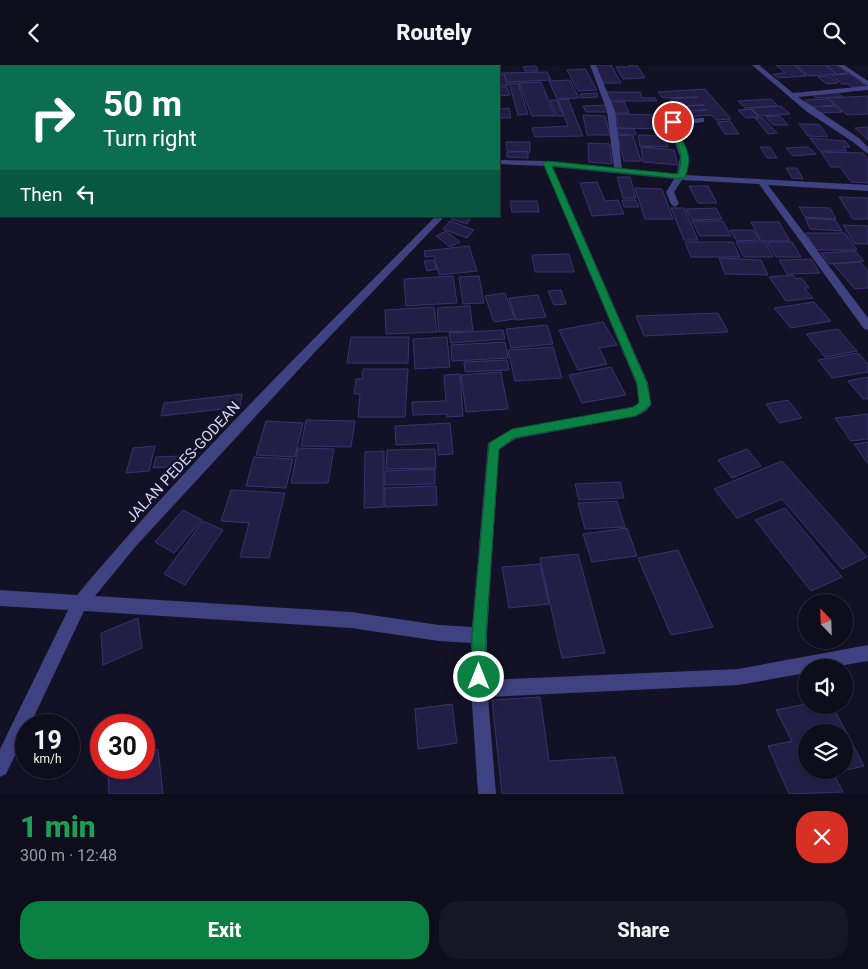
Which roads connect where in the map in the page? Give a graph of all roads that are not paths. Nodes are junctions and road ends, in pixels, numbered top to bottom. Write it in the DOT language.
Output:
graph roads {
  1 [pos="593,65"];
  2 [pos="755,65"];
  3 [pos="840,65"];
  4 [pos="868,84"];
  5 [pos="868,88"];
  6 [pos="792,95"];
  7 [pos="701,120"];
  8 [pos="868,152"];
  9 [pos="500,162"];
  10 [pos="547,163"];
  11 [pos="618,170"];
  12 [pos="681,177"];
  13 [pos="762,182"];
  14 [pos="868,188"];
  15 [pos="675,204"];
  16 [pos="440,217"];
  17 [pos="868,326"];
  18 [pos="0,598"];
  19 [pos="80,603"];
  20 [pos="479,635"];
  21 [pos="868,653"];
  22 [pos="478,689"];
  23 [pos="0,768"];
  24 [pos="487,794"];
  1 -- 11 [label="street"];
  2 -- 6 [label="street"];
  3 -- 4 [label="street"];
  5 -- 6 [label="street"];
  6 -- 8 [label="street"];
  7 -- 12 [label="street"];
  9 -- 10 [label="street"];
  10 -- 11 [label="street"];
  10 -- 20 [label="street"];
  11 -- 12 [label="street"];
  12 -- 13 [label="street"];
  12 -- 15 [label="street"];
  13 -- 14 [label="street"];
  13 -- 17 [label="street"];
  16 -- 19 [label="street, JALAN PEDES-GODEAN"];
  18 -- 19 [label="street"];
  19 -- 20 [label="street"];
  19 -- 23 [label="street, JALAN PEDES-GODEAN"];
  20 -- 22 [label="street"];
  21 -- 22 [label="street"];
  22 -- 24 [label="street"];
}
